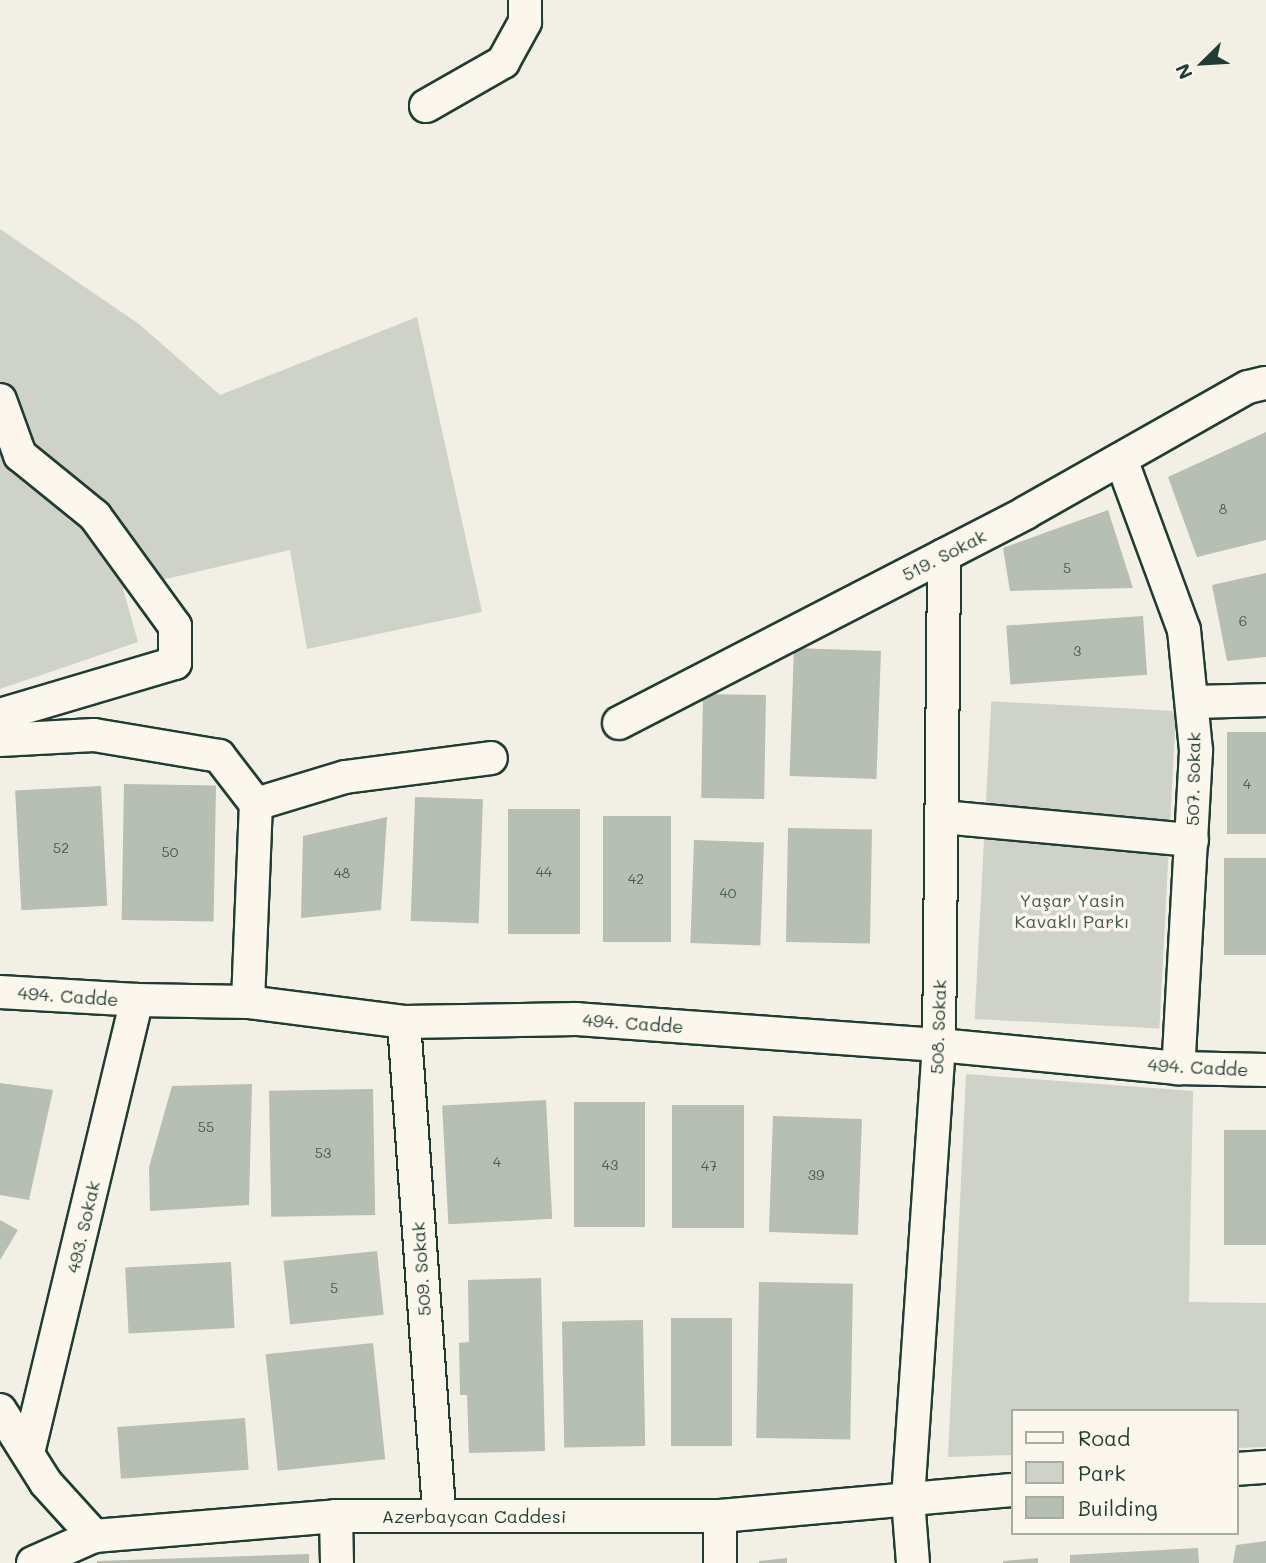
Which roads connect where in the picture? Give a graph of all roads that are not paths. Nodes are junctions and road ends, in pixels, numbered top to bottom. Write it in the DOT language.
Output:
graph roads {
  1 [pos="525,0"];
  2 [pos="426,106"];
  3 [pos="1266,383"];
  4 [pos="0,400"];
  5 [pos="1121,459"];
  6 [pos="944,555"];
  7 [pos="1266,701"];
  8 [pos="1192,702"];
  9 [pos="0,715"];
  10 [pos="619,723"];
  11 [pos="0,740"];
  12 [pos="491,758"];
  13 [pos="256,804"];
  14 [pos="942,817"];
  15 [pos="1192,840"];
  16 [pos="0,992"];
  17 [pos="137,1000"];
  18 [pos="248,1002"];
  19 [pos="404,1022"];
  20 [pos="939,1045"];
  21 [pos="1178,1068"];
  22 [pos="1266,1070"];
  23 [pos="0,1409"];
  24 [pos="28,1453"];
  25 [pos="1266,1467"];
  26 [pos="1238,1469"];
  27 [pos="1010,1490"];
  28 [pos="908,1499"];
  29 [pos="336,1516"];
  30 [pos="439,1516"];
  31 [pos="720,1516"];
  32 [pos="94,1536"];
  33 [pos="33,1563"];
  34 [pos="337,1563"];
  35 [pos="720,1563"];
  36 [pos="913,1563"];
  1 -- 2 [label="street"];
  3 -- 5 [label="street, 519. Sokak"];
  4 -- 9 [label="street"];
  5 -- 6 [label="street, 519. Sokak"];
  5 -- 8 [label="street, 507. Sokak"];
  6 -- 10 [label="street, 519. Sokak"];
  6 -- 14 [label="street, 508. Sokak"];
  7 -- 8 [label="street"];
  8 -- 15 [label="street, 507. Sokak"];
  11 -- 13 [label="street"];
  12 -- 13 [label="street"];
  13 -- 18 [label="street"];
  14 -- 15 [label="street"];
  14 -- 20 [label="street, 508. Sokak"];
  15 -- 21 [label="street, 507. Sokak"];
  16 -- 17 [label="street, 494. Cadde"];
  17 -- 18 [label="street, 494. Cadde"];
  17 -- 24 [label="street, 493. Sokak"];
  18 -- 19 [label="street, 494. Cadde"];
  19 -- 20 [label="street, 494. Cadde"];
  19 -- 30 [label="street, 509. Sokak"];
  20 -- 21 [label="street, 494. Cadde"];
  20 -- 28 [label="street, 508. Sokak"];
  21 -- 22 [label="street, 494. Cadde"];
  23 -- 24 [label="street"];
  24 -- 32 [label="street"];
  25 -- 26 [label="street"];
  27 -- 28 [label="street, Azerbaycan Caddesi"];
  28 -- 31 [label="street, Azerbaycan Caddesi"];
  28 -- 36 [label="street, 508. Sokak"];
  29 -- 30 [label="street, Azerbaycan Caddesi"];
  29 -- 32 [label="street, Azerbaycan Caddesi"];
  29 -- 34 [label="street"];
  30 -- 31 [label="street, Azerbaycan Caddesi"];
  31 -- 35 [label="street"];
  32 -- 33 [label="street, Azerbaycan Caddesi"];
}
